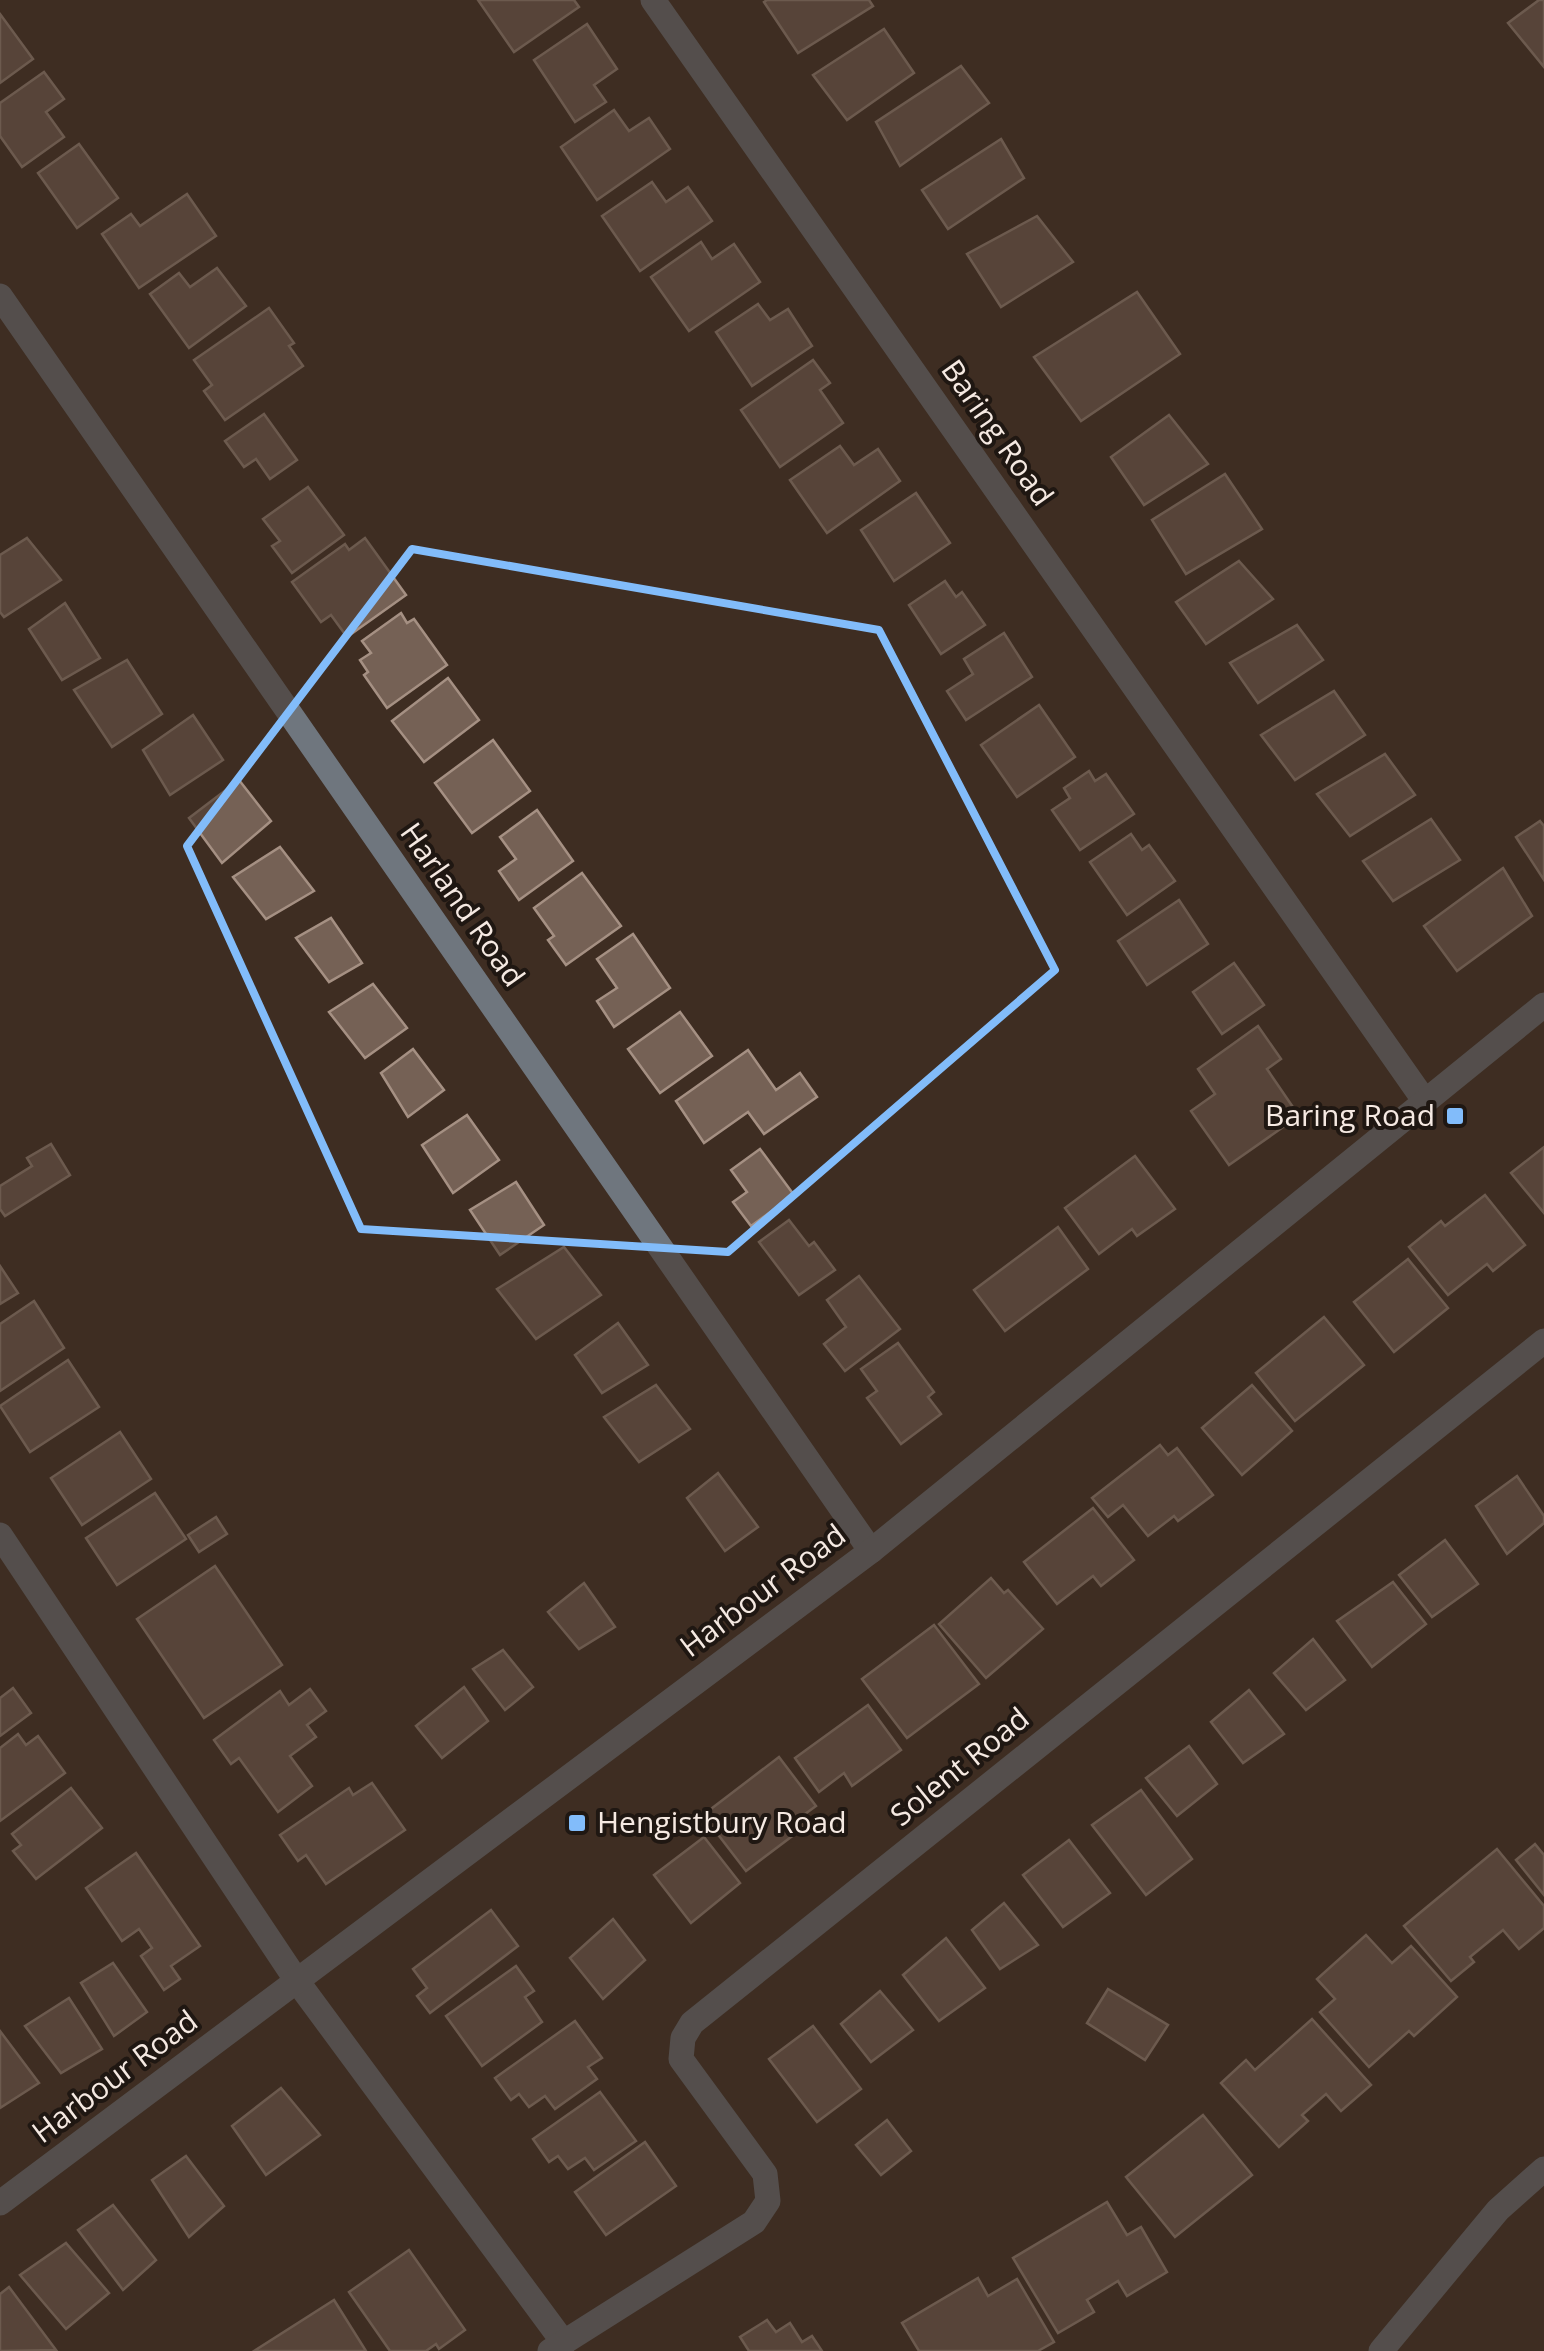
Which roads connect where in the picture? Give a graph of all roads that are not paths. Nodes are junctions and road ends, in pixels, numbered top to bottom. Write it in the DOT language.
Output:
graph roads {
  1 [pos="654,0"];
  2 [pos="0,296"];
  3 [pos="1544,1005"];
  4 [pos="1424,1100"];
  5 [pos="1544,1341"];
  6 [pos="0,1535"];
  7 [pos="871,1551"];
  8 [pos="297,1981"];
  9 [pos="1544,2169"];
  10 [pos="0,2203"];
  11 [pos="557,2347"];
  12 [pos="1381,2351"];
  1 -- 4 [label="street, Baring Road"];
  2 -- 7 [label="street, Harland Road"];
  3 -- 4 [label="street, Harbour Road"];
  4 -- 7 [label="street, Harbour Road"];
  5 -- 11 [label="street, Solent Road"];
  6 -- 8 [label="street"];
  7 -- 8 [label="street, Harbour Road"];
  8 -- 10 [label="street, Harbour Road"];
  8 -- 11 [label="street"];
  9 -- 12 [label="street"];
}
